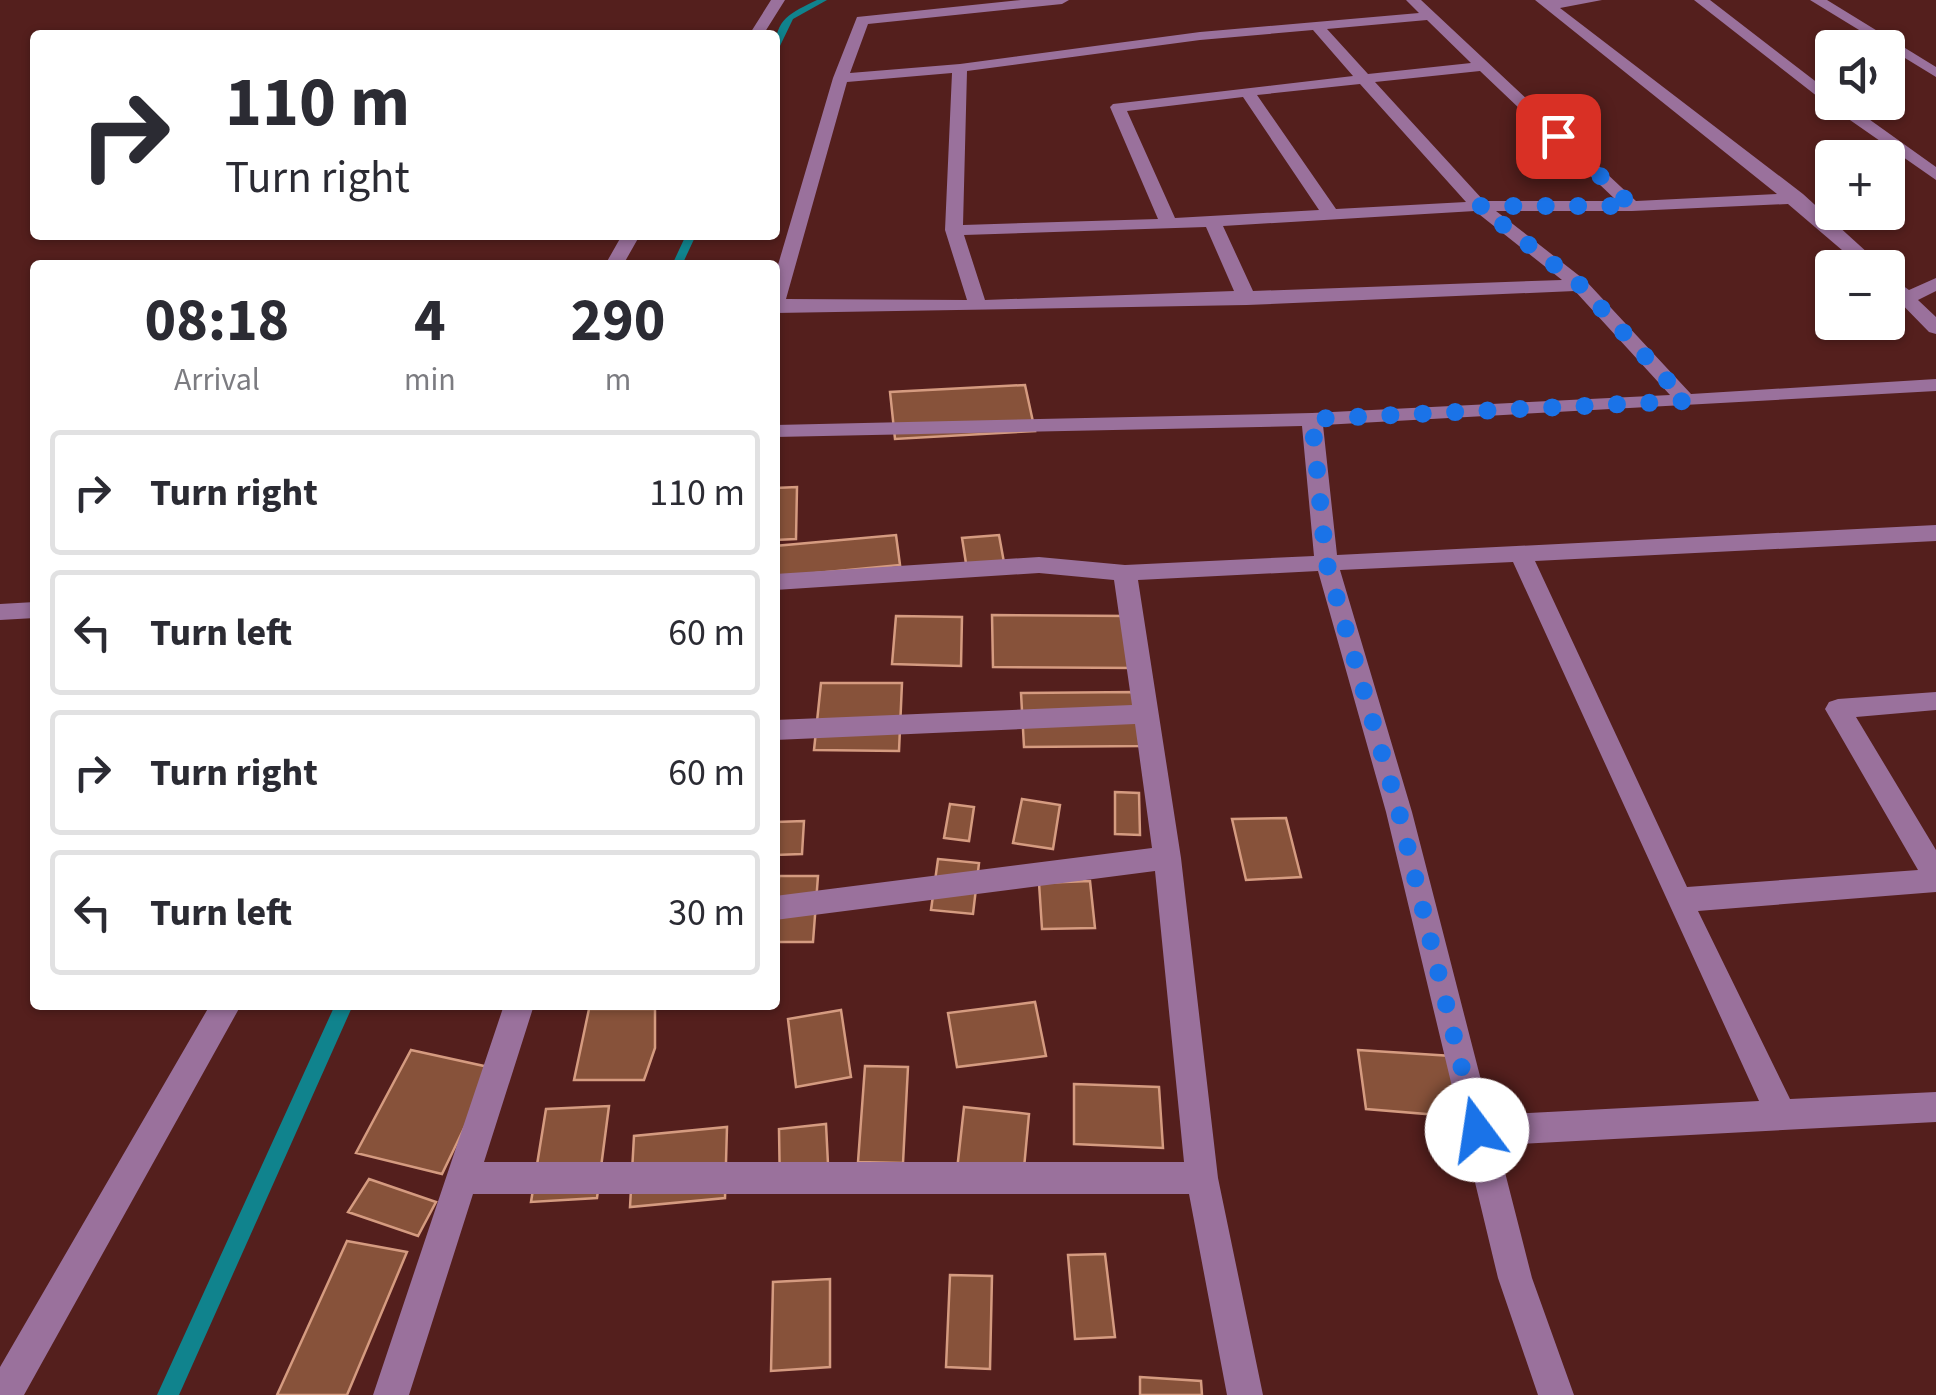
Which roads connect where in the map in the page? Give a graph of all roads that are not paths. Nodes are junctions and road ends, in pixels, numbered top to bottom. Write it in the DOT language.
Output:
graph roads {
  1 [pos="778,0"];
  2 [pos="1062,0"];
  3 [pos="1413,0"];
  4 [pos="1594,0"];
  5 [pos="1701,0"];
  6 [pos="1816,0"];
  7 [pos="1545,2"];
  8 [pos="1430,16"];
  9 [pos="1318,28"];
  10 [pos="759,30"];
  11 [pos="1484,66"];
  12 [pos="960,68"];
  13 [pos="1936,72"];
  14 [pos="841,78"];
  15 [pos="1366,82"];
  16 [pos="1815,88"];
  17 [pos="1246,92"];
  18 [pos="1858,120"];
  19 [pos="1936,175"];
  20 [pos="1797,198"];
  21 [pos="1479,206"];
  22 [pos="1632,206"];
  23 [pos="1332,214"];
  24 [pos="1212,221"];
  25 [pos="1169,224"];
  26 [pos="954,230"];
  27 [pos="1854,250"];
  28 [pos="1936,284"];
  29 [pos="1580,285"];
  30 [pos="780,292"];
  31 [pos="1907,298"];
  32 [pos="1247,299"];
  33 [pos="780,306"];
  34 [pos="978,306"];
  35 [pos="1936,328"];
  36 [pos="1936,385"];
  37 [pos="1686,401"];
  38 [pos="1312,419"];
  39 [pos="780,431"];
  40 [pos="1928,534"];
  41 [pos="1522,554"];
  42 [pos="1936,558"];
  43 [pos="1326,561"];
  44 [pos="1125,573"];
  45 [pos="780,582"];
  46 [pos="30,610"];
  47 [pos="0,612"];
  48 [pos="1936,701"];
  49 [pos="1146,714"];
  50 [pos="780,730"];
  51 [pos="1167,858"];
  52 [pos="1936,877"];
  53 [pos="1679,900"];
  54 [pos="780,907"];
  55 [pos="223,1010"];
  56 [pos="517,1010"];
  57 [pos="1936,1107"];
  58 [pos="1781,1114"];
  59 [pos="1477,1130"];
  60 [pos="460,1178"];
  61 [pos="1202,1178"];
  62 [pos="4,1395"];
  63 [pos="391,1395"];
  64 [pos="1245,1395"];
  65 [pos="1556,1395"];
  1 -- 10 [label="street"];
  2 -- 14 [label="street"];
  3 -- 8 [label="street"];
  4 -- 7 [label="street"];
  5 -- 16 [label="street"];
  6 -- 13 [label="street"];
  7 -- 20 [label="street"];
  8 -- 9 [label="street"];
  8 -- 11 [label="street"];
  9 -- 12 [label="street"];
  9 -- 15 [label="street"];
  11 -- 15 [label="street"];
  11 -- 22 [label="street"];
  12 -- 14 [label="street"];
  12 -- 26 [label="street"];
  14 -- 30 [label="street"];
  15 -- 17 [label="street"];
  15 -- 21 [label="street"];
  17 -- 23 [label="street"];
  17 -- 25 [label="street"];
  18 -- 19 [label="street"];
  20 -- 22 [label="street"];
  20 -- 27 [label="street"];
  21 -- 22 [label="street"];
  21 -- 23 [label="street"];
  21 -- 29 [label="street"];
  23 -- 24 [label="street"];
  24 -- 25 [label="street"];
  24 -- 32 [label="street"];
  25 -- 26 [label="street"];
  26 -- 34 [label="street"];
  28 -- 31 [label="street"];
  29 -- 32 [label="street"];
  29 -- 37 [label="street"];
  31 -- 35 [label="street"];
  32 -- 34 [label="street"];
  33 -- 34 [label="street"];
  36 -- 37 [label="street"];
  37 -- 38 [label="street"];
  38 -- 39 [label="street"];
  38 -- 43 [label="street"];
  40 -- 41 [label="street"];
  40 -- 42 [label="street"];
  41 -- 43 [label="street"];
  41 -- 53 [label="street"];
  43 -- 44 [label="street"];
  43 -- 59 [label="street"];
  44 -- 45 [label="street"];
  44 -- 49 [label="street"];
  46 -- 47 [label="street"];
  48 -- 52 [label="street"];
  49 -- 50 [label="street"];
  49 -- 51 [label="street"];
  51 -- 54 [label="street"];
  51 -- 61 [label="street"];
  52 -- 53 [label="street"];
  53 -- 58 [label="street"];
  55 -- 62 [label="street"];
  56 -- 60 [label="street"];
  57 -- 58 [label="street"];
  58 -- 59 [label="street"];
  59 -- 65 [label="street"];
  60 -- 61 [label="street"];
  60 -- 63 [label="street"];
  61 -- 64 [label="street"];
}
